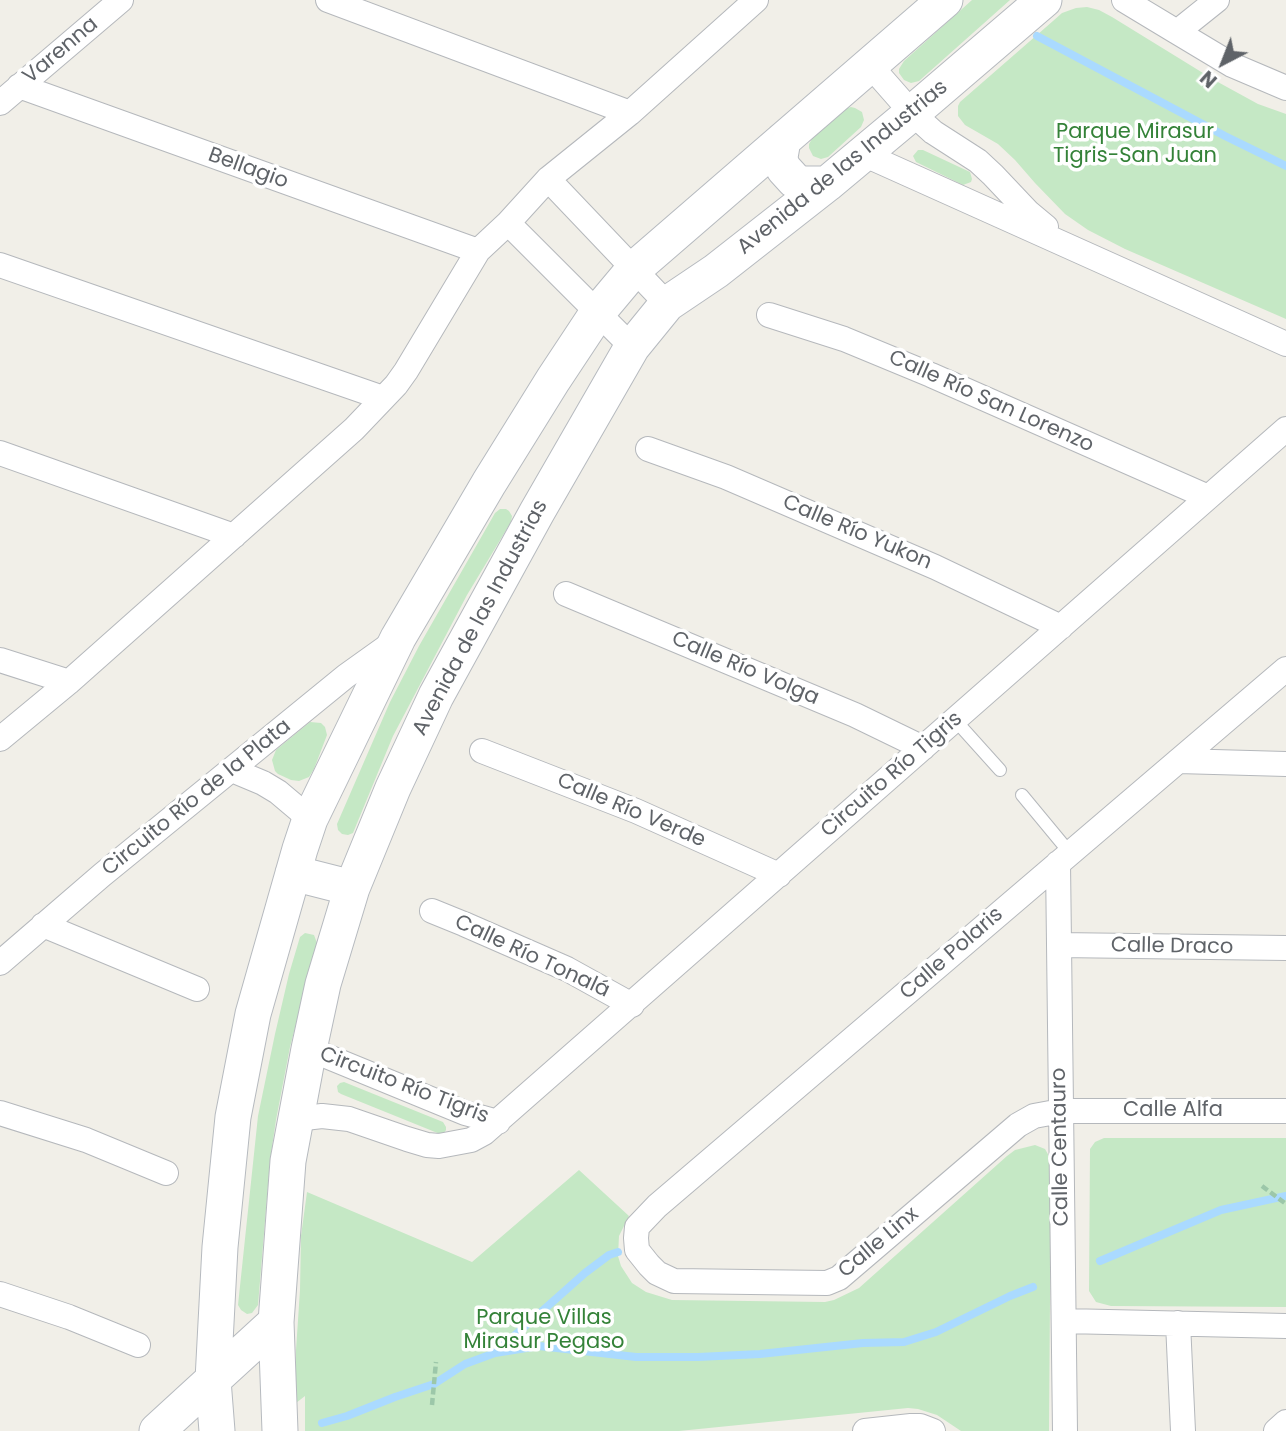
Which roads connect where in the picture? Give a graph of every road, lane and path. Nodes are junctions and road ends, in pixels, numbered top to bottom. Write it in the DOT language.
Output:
graph roads {
  1 [pos="121,0"];
  2 [pos="328,0"];
  3 [pos="756,0"];
  4 [pos="945,0"];
  5 [pos="1044,0"];
  6 [pos="1125,0"];
  7 [pos="1215,1"];
  8 [pos="1177,32"];
  9 [pos="869,64"];
  10 [pos="19,86"];
  11 [pos="1286,88"];
  12 [pos="0,103"];
  13 [pos="629,113"];
  14 [pos="912,113"];
  15 [pos="783,140"];
  16 [pos="863,153"];
  17 [pos="548,179"];
  18 [pos="827,184"];
  19 [pos="508,223"];
  20 [pos="1065,243"];
  21 [pos="478,251"];
  22 [pos="0,265"];
  23 [pos="634,269"];
  24 [pos="667,304"];
  25 [pos="598,312"];
  26 [pos="769,314"];
  27 [pos="1286,344"];
  28 [pos="632,347"];
  29 [pos="383,398"];
  30 [pos="1286,429"];
  31 [pos="648,449"];
  32 [pos="0,453"];
  33 [pos="489,483"];
  34 [pos="1209,497"];
  35 [pos="537,512"];
  36 [pos="233,536"];
  37 [pos="566,594"];
  38 [pos="1061,627"];
  39 [pos="398,638"];
  40 [pos="0,660"];
  41 [pos="1286,668"];
  42 [pos="69,682"];
  43 [pos="955,720"];
  44 [pos="0,739"];
  45 [pos="923,748"];
  46 [pos="482,751"];
  47 [pos="1178,761"];
  48 [pos="1286,764"];
  49 [pos="232,770"];
  50 [pos="1000,770"];
  51 [pos="1022,795"];
  52 [pos="310,819"];
  53 [pos="1064,858"];
  54 [pos="293,873"];
  55 [pos="779,875"];
  56 [pos="352,888"];
  57 [pos="432,911"];
  58 [pos="43,925"];
  59 [pos="1059,946"];
  60 [pos="1286,948"];
  61 [pos="0,963"];
  62 [pos="197,989"];
  63 [pos="632,1004"];
  64 [pos="309,1049"];
  65 [pos="1061,1111"];
  66 [pos="1286,1111"];
  67 [pos="0,1113"];
  68 [pos="296,1119"];
  69 [pos="498,1122"];
  70 [pos="166,1173"];
  71 [pos="1262,1186"];
  72 [pos="1286,1204"];
  73 [pos="637,1250"];
  74 [pos="0,1294"];
  75 [pos="1063,1321"];
  76 [pos="276,1322"];
  77 [pos="1178,1323"];
  78 [pos="1286,1326"];
  79 [pos="138,1345"];
  80 [pos="436,1362"];
  81 [pos="213,1380"];
  82 [pos="432,1405"];
  83 [pos="1286,1422"];
  84 [pos="157,1431"];
  85 [pos="217,1431"];
  86 [pos="280,1431"];
  87 [pos="865,1431"];
  88 [pos="933,1431"];
  89 [pos="1065,1431"];
  90 [pos="1183,1431"];
  91 [pos="1276,1431"];
  1 -- 10 [label="street, Varenna"];
  2 -- 13 [label="street"];
  3 -- 13 [label="street"];
  4 -- 9 [label="street"];
  5 -- 14 [label="street, Avenida de las Industrias"];
  6 -- 8 [label="street"];
  7 -- 8 [label="street"];
  8 -- 11 [label="street"];
  9 -- 14 [label="street"];
  9 -- 15 [label="street"];
  10 -- 12 [label="street, Varenna"];
  10 -- 21 [label="street, Bellagio"];
  13 -- 17 [label="street"];
  14 -- 16 [label="street, Avenida de las Industrias"];
  14 -- 20 [label="street"];
  15 -- 18 [label="street"];
  15 -- 23 [label="street"];
  16 -- 18 [label="street, Avenida de las Industrias"];
  16 -- 20 [label="street"];
  17 -- 19 [label="street"];
  17 -- 23 [label="street"];
  18 -- 24 [label="street, Avenida de las Industrias"];
  19 -- 21 [label="street"];
  19 -- 25 [label="street"];
  20 -- 27 [label="street"];
  21 -- 29 [label="street"];
  22 -- 29 [label="street"];
  23 -- 24 [label="street"];
  23 -- 25 [label="street"];
  24 -- 28 [label="street, Avenida de las Industrias"];
  25 -- 28 [label="street"];
  25 -- 33 [label="street"];
  26 -- 34 [label="street, Calle Río San Lorenzo"];
  28 -- 35 [label="street, Avenida de las Industrias"];
  29 -- 36 [label="street"];
  30 -- 34 [label="street, Circuito Río Tigris"];
  31 -- 38 [label="street, Calle Río Yukon"];
  32 -- 36 [label="street"];
  33 -- 35 [label="street"];
  33 -- 39 [label="street"];
  34 -- 38 [label="street, Circuito Río Tigris"];
  35 -- 56 [label="street, Avenida de las Industrias"];
  36 -- 42 [label="street"];
  37 -- 45 [label="street, Calle Río Volga"];
  38 -- 43 [label="street, Circuito Río Tigris"];
  39 -- 49 [label="street, Circuito Río de la Plata"];
  39 -- 52 [label="street"];
  40 -- 42 [label="street"];
  41 -- 47 [label="street, Calle Polaris"];
  42 -- 44 [label="street"];
  43 -- 45 [label="street, Circuito Río Tigris"];
  43 -- 50 [label="lane"];
  45 -- 55 [label="street, Circuito Río Tigris"];
  46 -- 55 [label="street, Calle Río Verde"];
  47 -- 48 [label="street"];
  47 -- 53 [label="street, Calle Polaris"];
  49 -- 52 [label="street"];
  49 -- 58 [label="street, Circuito Río de la Plata"];
  51 -- 53 [label="lane"];
  52 -- 54 [label="street"];
  53 -- 59 [label="street, Calle Centauro"];
  53 -- 73 [label="street, Calle Polaris"];
  54 -- 56 [label="street"];
  54 -- 81 [label="street"];
  55 -- 63 [label="street, Circuito Río Tigris"];
  56 -- 64 [label="street, Avenida de las Industrias"];
  57 -- 63 [label="street, Calle Río Tonalá"];
  58 -- 61 [label="street, Circuito Río de la Plata"];
  58 -- 62 [label="street"];
  59 -- 60 [label="street, Calle Draco"];
  59 -- 65 [label="street, Calle Centauro"];
  63 -- 69 [label="street, Circuito Río Tigris"];
  64 -- 68 [label="street, Avenida de las Industrias"];
  64 -- 69 [label="street, Circuito Río Tigris"];
  65 -- 66 [label="street, Calle Alfa"];
  65 -- 73 [label="street, Calle Linx"];
  65 -- 75 [label="street, Calle Centauro"];
  67 -- 70 [label="street"];
  68 -- 69 [label="street, Circuito Río Tigris"];
  68 -- 76 [label="street, Avenida de las Industrias"];
  71 -- 72 [label="path"];
  74 -- 79 [label="street"];
  75 -- 77 [label="street"];
  75 -- 89 [label="street, Calle Centauro"];
  76 -- 81 [label="street"];
  76 -- 86 [label="street, Avenida de las Industrias"];
  77 -- 78 [label="street"];
  77 -- 90 [label="street"];
  80 -- 82 [label="path"];
  81 -- 84 [label="street"];
  81 -- 85 [label="street"];
  83 -- 91 [label="street"];
  87 -- 88 [label="street"];
}
